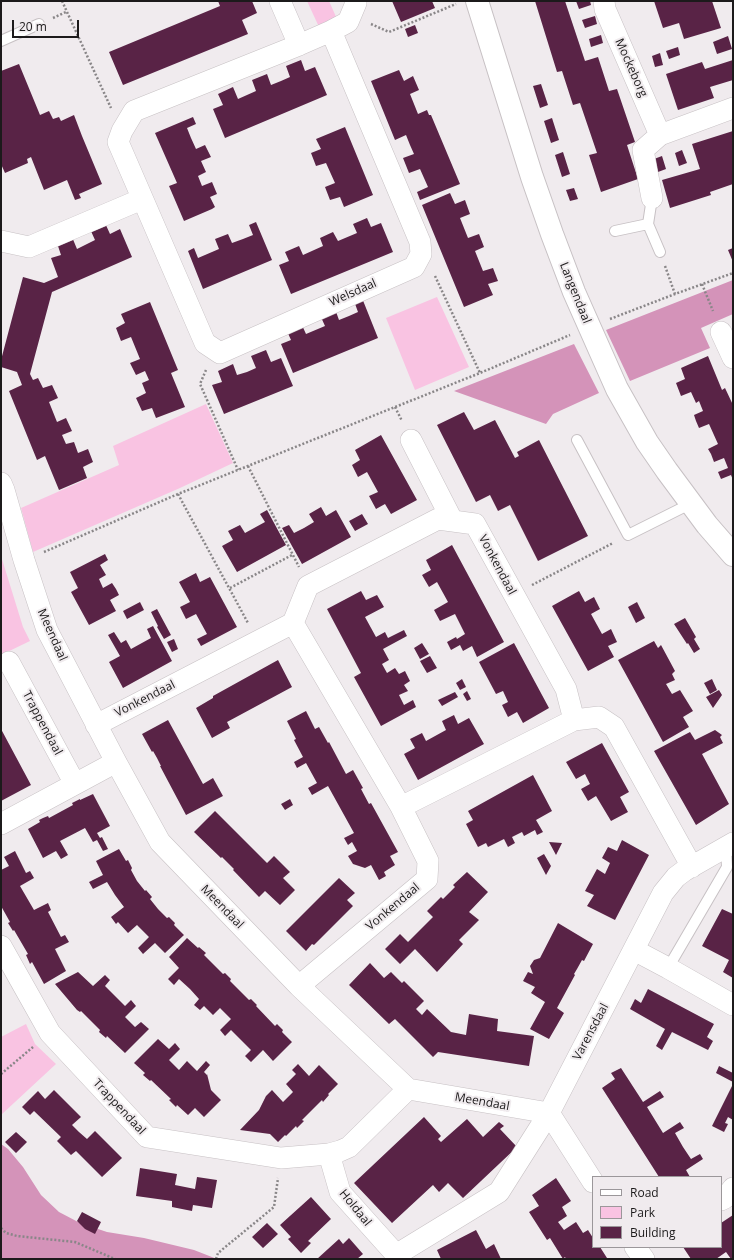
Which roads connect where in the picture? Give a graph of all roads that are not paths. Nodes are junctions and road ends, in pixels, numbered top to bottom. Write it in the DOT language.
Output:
graph roads {
  1 [pos="280,1"];
  2 [pos="477,1"];
  3 [pos="604,1"];
  4 [pos="353,8"];
  5 [pos="39,24"];
  6 [pos="331,31"];
  7 [pos="1,41"];
  8 [pos="299,45"];
  9 [pos="733,108"];
  10 [pos="660,134"];
  11 [pos="652,198"];
  12 [pos="142,199"];
  13 [pos="648,224"];
  14 [pos="615,232"];
  15 [pos="1,241"];
  16 [pos="660,252"];
  17 [pos="721,332"];
  18 [pos="733,358"];
  19 [pos="411,440"];
  20 [pos="577,440"];
  21 [pos="1,483"];
  22 [pos="690,504"];
  23 [pos="452,520"];
  24 [pos="733,555"];
  25 [pos="293,623"];
  26 [pos="9,662"];
  27 [pos="574,720"];
  28 [pos="96,725"];
  29 [pos="116,762"];
  30 [pos="74,784"];
  31 [pos="401,807"];
  32 [pos="1,824"];
  33 [pos="729,845"];
  34 [pos="692,866"];
  35 [pos="1,946"];
  36 [pos="634,950"];
  37 [pos="668,968"];
  38 [pos="299,986"];
  39 [pos="733,1005"];
  40 [pos="408,1089"];
  41 [pos="548,1113"];
  42 [pos="329,1154"];
  43 [pos="592,1180"];
  44 [pos="733,1188"];
  45 [pos="722,1200"];
  46 [pos="398,1257"];
  1 -- 8 [label="street"];
  2 -- 22 [label="street, Langendaal"];
  3 -- 10 [label="street, Mockeborg"];
  4 -- 6 [label="street"];
  5 -- 7 [label="lane"];
  6 -- 8 [label="street"];
  6 -- 12 [label="street, Welsdaal"];
  8 -- 12 [label="street"];
  9 -- 10 [label="street"];
  10 -- 11 [label="street"];
  11 -- 13 [label="lane"];
  12 -- 15 [label="street"];
  13 -- 14 [label="lane"];
  13 -- 16 [label="lane"];
  17 -- 18 [label="street"];
  19 -- 23 [label="street"];
  20 -- 22 [label="lane"];
  21 -- 28 [label="street, Meendaal"];
  22 -- 24 [label="street, Langendaal"];
  23 -- 25 [label="street, Vonkendaal"];
  23 -- 27 [label="street, Vonkendaal"];
  25 -- 28 [label="street, Vonkendaal"];
  25 -- 31 [label="street, Vonkendaal"];
  26 -- 30 [label="street, Trappendaal"];
  27 -- 31 [label="street"];
  27 -- 34 [label="street"];
  28 -- 29 [label="street, Meendaal"];
  29 -- 30 [label="street"];
  29 -- 38 [label="street, Meendaal"];
  30 -- 32 [label="street"];
  31 -- 38 [label="street, Vonkendaal"];
  33 -- 34 [label="street, Varensdaal"];
  33 -- 37 [label="lane, Varensdaal"];
  34 -- 36 [label="street, Varensdaal"];
  35 -- 42 [label="street, Trappendaal"];
  36 -- 37 [label="street"];
  36 -- 41 [label="street, Varensdaal"];
  37 -- 39 [label="street"];
  38 -- 40 [label="street, Meendaal"];
  40 -- 41 [label="street, Meendaal"];
  40 -- 42 [label="street"];
  41 -- 43 [label="street"];
  41 -- 46 [label="street, Varensdaal"];
  42 -- 46 [label="street, Holdaal"];
  44 -- 45 [label="street"];
}
